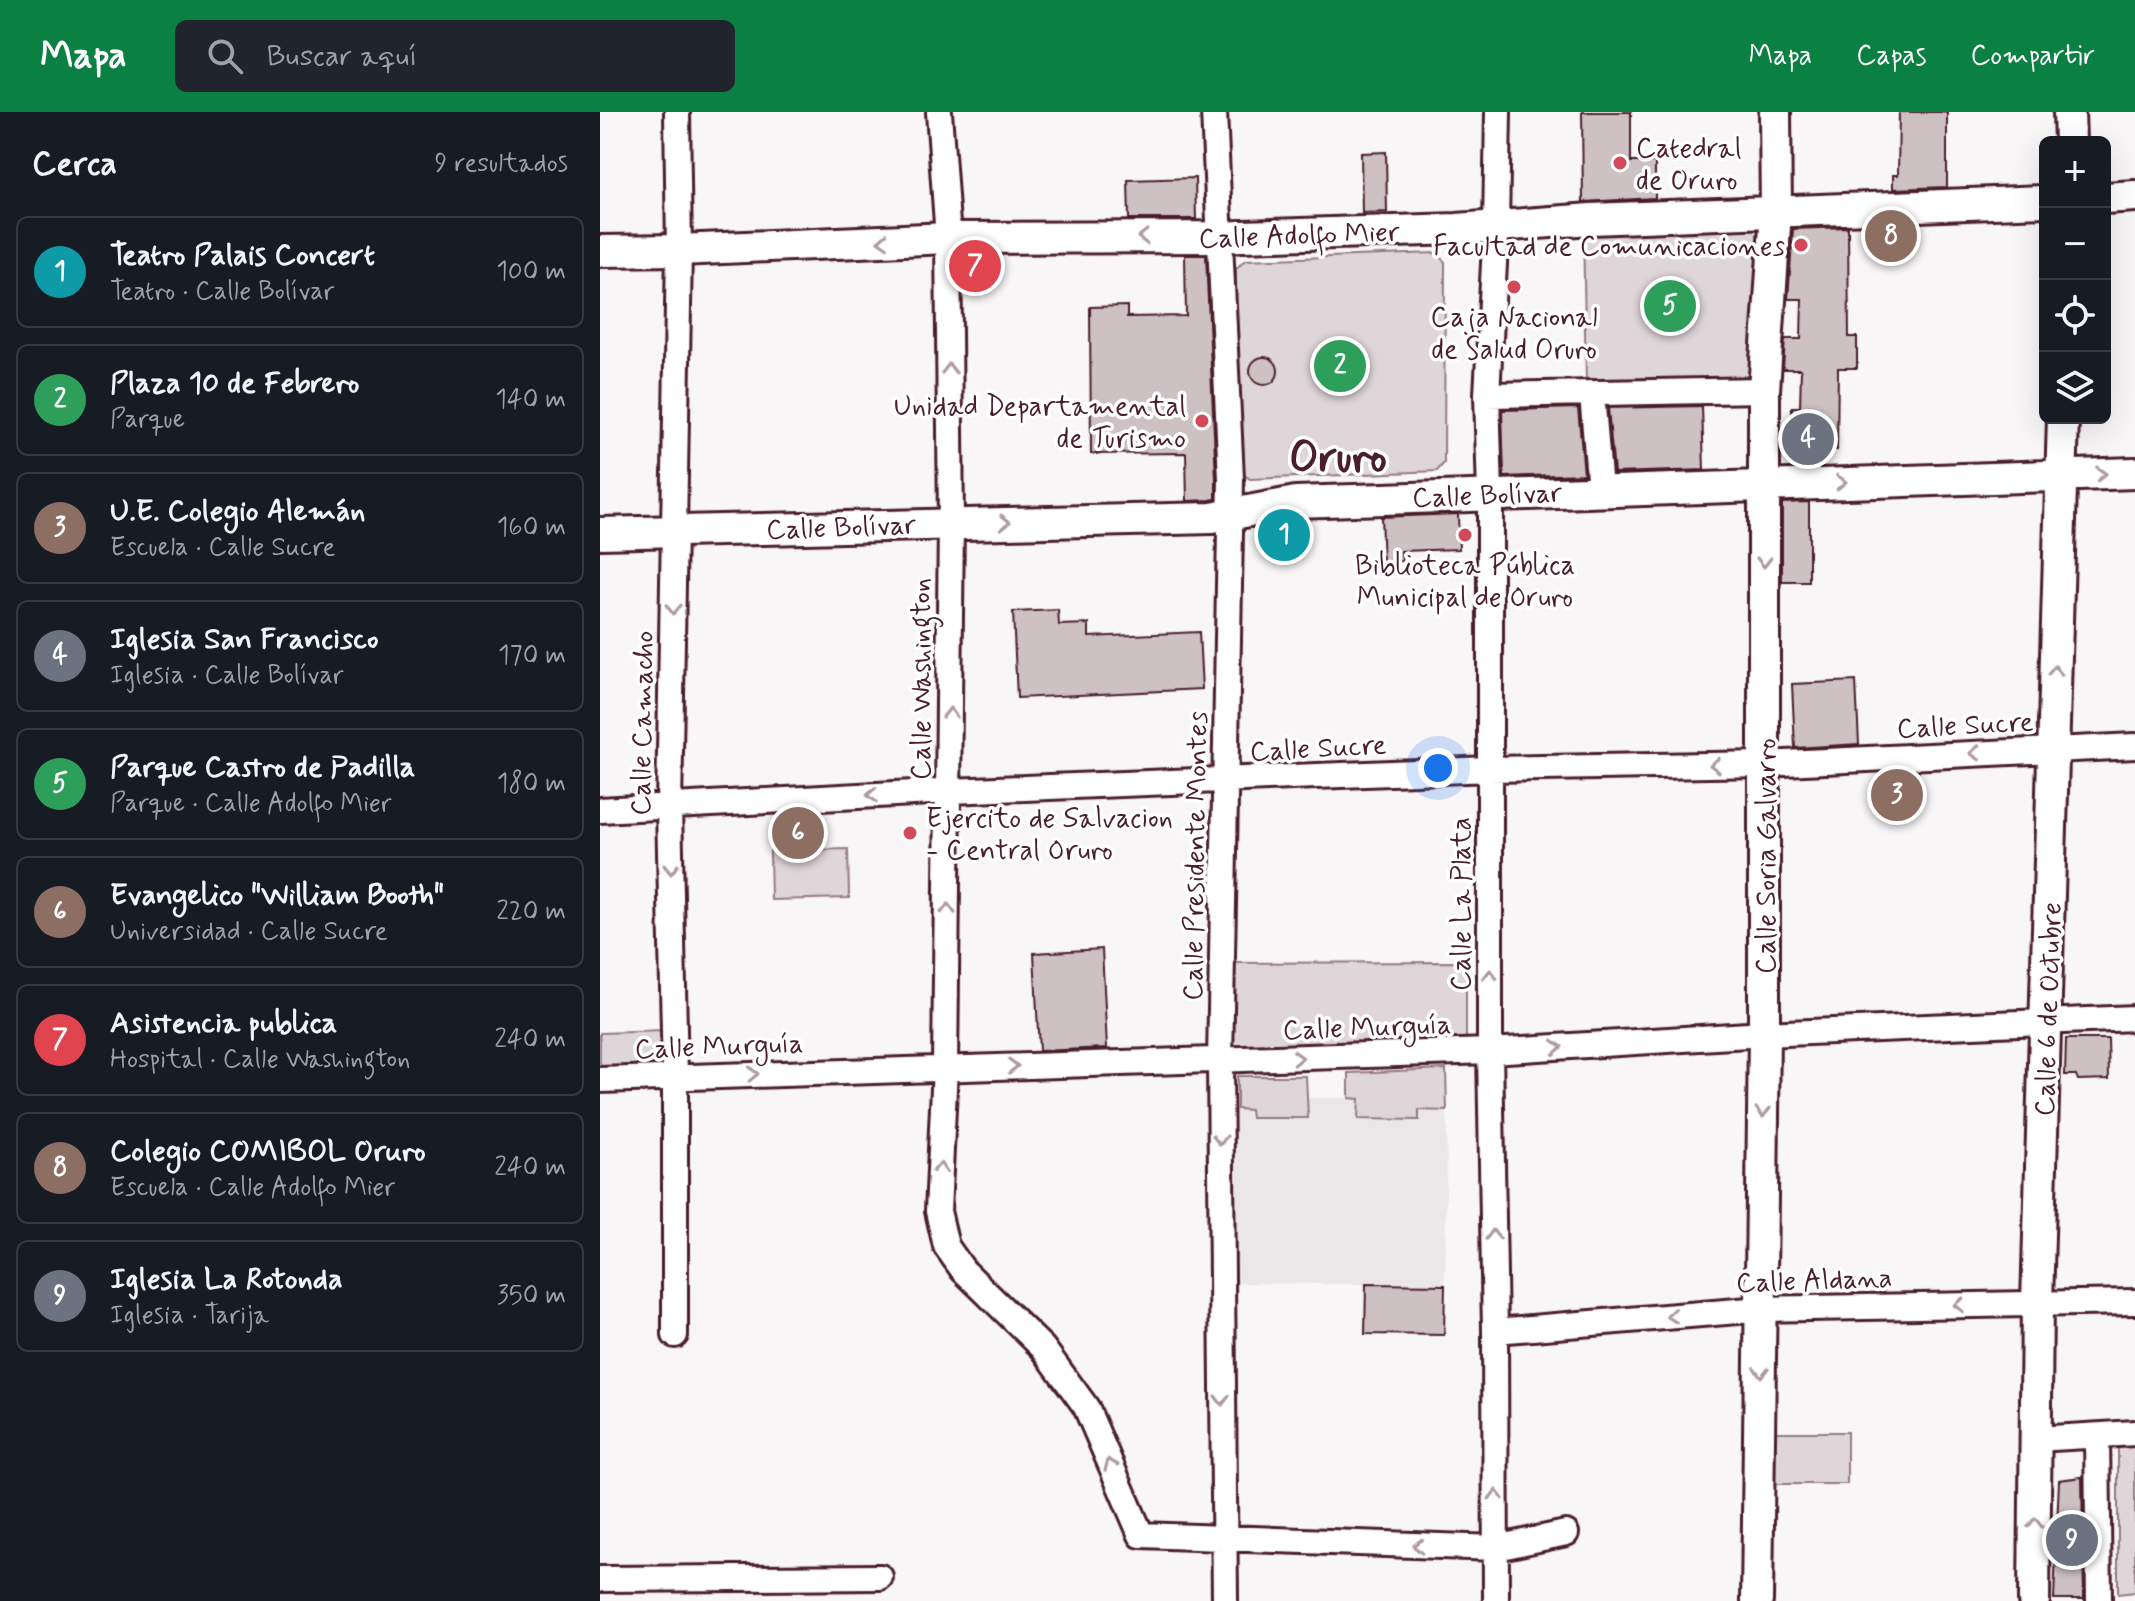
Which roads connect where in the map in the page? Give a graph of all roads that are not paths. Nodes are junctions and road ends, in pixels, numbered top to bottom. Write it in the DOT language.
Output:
graph roads {
  1 [pos="677,112"];
  2 [pos="939,112"];
  3 [pos="1214,112"];
  4 [pos="1498,112"];
  5 [pos="1775,112"];
  6 [pos="2069,112"];
  7 [pos="2070,136"];
  8 [pos="2135,196"];
  9 [pos="2111,198"];
  10 [pos="2039,201"];
  11 [pos="1776,211"];
  12 [pos="1496,226"];
  13 [pos="1221,237"];
  14 [pos="948,238"];
  15 [pos="679,250"];
  16 [pos="600,251"];
  17 [pos="1764,390"];
  18 [pos="1592,394"];
  19 [pos="1487,395"];
  20 [pos="2063,424"];
  21 [pos="2135,473"];
  22 [pos="2061,475"];
  23 [pos="1763,484"];
  24 [pos="1600,490"];
  25 [pos="1490,494"];
  26 [pos="1230,516"];
  27 [pos="951,523"];
  28 [pos="675,531"];
  29 [pos="600,533"];
  30 [pos="2135,746"];
  31 [pos="2053,749"];
  32 [pos="1765,764"];
  33 [pos="1490,769"];
  34 [pos="1225,781"];
  35 [pos="950,791"];
  36 [pos="669,807"];
  37 [pos="600,810"];
  38 [pos="2135,1018"];
  39 [pos="2047,1021"];
  40 [pos="1764,1034"];
  41 [pos="1490,1051"];
  42 [pos="1220,1062"];
  43 [pos="945,1067"];
  44 [pos="675,1076"];
  45 [pos="600,1080"];
  46 [pos="2135,1302"];
  47 [pos="2037,1303"];
  48 [pos="1762,1309"];
  49 [pos="1495,1331"];
  50 [pos="675,1335"];
  51 [pos="2135,1433"];
  52 [pos="2097,1436"];
  53 [pos="2036,1439"];
  54 [pos="1566,1533"];
  55 [pos="1223,1540"];
  56 [pos="1496,1548"];
  57 [pos="880,1577"];
  58 [pos="600,1579"];
  59 [pos="1225,1601"];
  60 [pos="1496,1601"];
  61 [pos="1757,1601"];
  62 [pos="2034,1601"];
  63 [pos="2099,1601"];
  1 -- 15 [label="street, Calle Camacho"];
  2 -- 14 [label="street, Calle Washington"];
  3 -- 13 [label="street, Calle Presidente Montes"];
  4 -- 12 [label="street, Calle La Plata"];
  5 -- 11 [label="main road, Calle Soria Galvarro"];
  6 -- 7 [label="main road"];
  8 -- 9 [label="main road"];
  10 -- 11 [label="main road, Calle Adolfo Mier"];
  11 -- 12 [label="main road, Calle Adolfo Mier"];
  11 -- 17 [label="main road, Calle Soria Galvarro"];
  12 -- 13 [label="main road, Calle Adolfo Mier"];
  12 -- 19 [label="street, Calle La Plata"];
  13 -- 14 [label="main road, Calle Adolfo Mier, one-way"];
  13 -- 26 [label="street, Calle Presidente Montes"];
  14 -- 15 [label="main road, Calle Adolfo Mier, one-way"];
  27 -- 14 [label="street, Calle Washington, one-way"];
  15 -- 16 [label="main road, Calle Adolfo Mier"];
  15 -- 28 [label="street, Calle Camacho"];
  17 -- 18 [label="street"];
  17 -- 23 [label="main road, Calle Soria Galvarro"];
  18 -- 19 [label="street"];
  18 -- 24 [label="street"];
  19 -- 25 [label="street, Calle La Plata"];
  20 -- 22 [label="main road, Calle 6 de Octubre"];
  22 -- 21 [label="main road, Calle Bolívar, one-way"];
  23 -- 22 [label="main road, Calle Bolívar, one-way"];
  31 -- 22 [label="main road, Calle 6 de Octubre, one-way"];
  23 -- 24 [label="main road, Calle Bolívar"];
  23 -- 32 [label="main road, Calle Soria Galvarro, one-way"];
  24 -- 25 [label="main road, Calle Bolívar"];
  25 -- 26 [label="main road, Calle Bolívar"];
  25 -- 33 [label="street, Calle La Plata"];
  27 -- 26 [label="main road, Calle Bolívar, one-way"];
  26 -- 34 [label="street, Calle Presidente Montes"];
  27 -- 28 [label="main road, Calle Bolívar"];
  35 -- 27 [label="street, Calle Washington, one-way"];
  28 -- 29 [label="main road, Calle Bolívar"];
  28 -- 36 [label="street, Calle Camacho, one-way"];
  30 -- 31 [label="street, Calle Sucre"];
  31 -- 32 [label="street, Calle Sucre, one-way"];
  31 -- 39 [label="main road, Calle 6 de Octubre"];
  32 -- 33 [label="street, Calle Sucre, one-way"];
  32 -- 40 [label="main road, Calle Soria Galvarro"];
  33 -- 34 [label="street, Calle Sucre"];
  41 -- 33 [label="street, Calle La Plata, one-way"];
  34 -- 35 [label="street, Calle Sucre"];
  34 -- 42 [label="street, Calle Presidente Montes"];
  35 -- 36 [label="street, Calle Sucre, one-way"];
  43 -- 35 [label="street, Calle Washington, one-way"];
  36 -- 37 [label="street, Calle Sucre"];
  36 -- 44 [label="street, Calle Camacho, one-way"];
  38 -- 39 [label="street, Calle Murguía"];
  39 -- 40 [label="street, Calle Murguía"];
  39 -- 47 [label="main road, Calle 6 de Octubre"];
  41 -- 40 [label="street, Calle Murguía, one-way"];
  40 -- 48 [label="main road, Calle Soria Galvarro, one-way"];
  42 -- 41 [label="street, Calle Murguía, one-way"];
  49 -- 41 [label="street, Calle La Plata, one-way"];
  43 -- 42 [label="street, Calle Murguía, one-way"];
  42 -- 55 [label="street, Calle Presidente Montes, one-way"];
  44 -- 43 [label="street, Calle Murguía, one-way"];
  55 -- 43 [label="street, Calle Washington, one-way"];
  44 -- 45 [label="street, Calle Murguía"];
  44 -- 50 [label="street, Calle Camacho"];
  46 -- 47 [label="street, Calle Aldana"];
  47 -- 48 [label="street, Calle Aldana, one-way"];
  47 -- 53 [label="main road, Calle 6 de Octubre"];
  48 -- 49 [label="street, Calle Aldana, one-way"];
  48 -- 61 [label="main road, Calle Soria Galvarro, one-way"];
  56 -- 49 [label="street, Calle La Plata, one-way"];
  51 -- 52 [label="street"];
  52 -- 53 [label="street"];
  52 -- 63 [label="street"];
  62 -- 53 [label="main road, Calle 6 de Octubre, one-way"];
  54 -- 56 [label="street"];
  56 -- 55 [label="street, one-way"];
  55 -- 59 [label="street, Calle Presidente Montes"];
  56 -- 60 [label="street, Calle La Plata"];
  57 -- 58 [label="street"];
}
